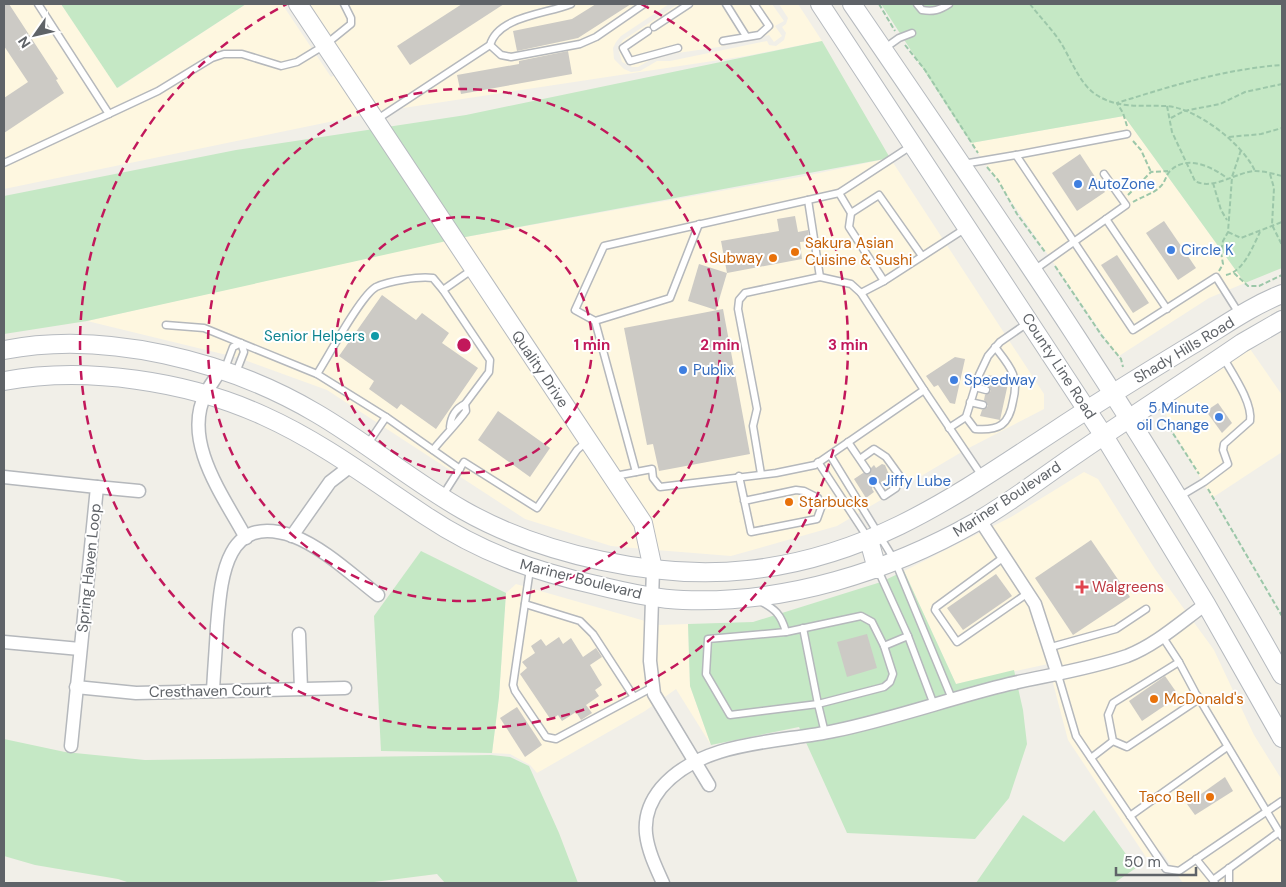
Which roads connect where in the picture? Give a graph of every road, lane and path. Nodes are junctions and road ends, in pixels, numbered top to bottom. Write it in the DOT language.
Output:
graph roads {
  1 [pos="38,4"];
  2 [pos="298,4"];
  3 [pos="344,4"];
  4 [pos="571,4"];
  5 [pos="644,4"];
  6 [pos="689,4"];
  7 [pos="726,4"];
  8 [pos="754,4"];
  9 [pos="820,4"];
  10 [pos="852,4"];
  11 [pos="879,4"];
  12 [pos="916,4"];
  13 [pos="949,4"];
  14 [pos="1030,4"];
  15 [pos="912,33"];
  16 [pos="746,36"];
  17 [pos="899,38"];
  18 [pos="723,41"];
  19 [pos="325,45"];
  20 [pos="490,45"];
  21 [pos="678,48"];
  22 [pos="883,49"];
  23 [pos="1282,65"];
  24 [pos="1282,84"];
  25 [pos="1117,103"];
  26 [pos="1167,106"];
  27 [pos="1184,111"];
  28 [pos="109,114"];
  29 [pos="1170,119"];
  30 [pos="375,120"];
  31 [pos="1282,128"];
  32 [pos="1127,134"];
  33 [pos="1228,137"];
  34 [pos="912,145"];
  35 [pos="1241,150"];
  36 [pos="1016,155"];
  37 [pos="982,160"];
  38 [pos="4,163"];
  39 [pos="962,164"];
  40 [pos="1187,165"];
  41 [pos="1170,171"];
  42 [pos="1151,172"];
  43 [pos="1255,172"];
  44 [pos="1104,174"];
  45 [pos="1270,174"];
  46 [pos="1282,176"];
  47 [pos="1232,177"];
  48 [pos="1227,178"];
  49 [pos="1213,183"];
  50 [pos="839,193"];
  51 [pos="808,200"];
  52 [pos="1124,203"];
  53 [pos="851,213"];
  54 [pos="1106,219"];
  55 [pos="1228,222"];
  56 [pos="1282,222"];
  57 [pos="699,224"];
  58 [pos="1272,225"];
  59 [pos="967,227"];
  60 [pos="1228,232"];
  61 [pos="1260,232"];
  62 [pos="1074,241"];
  63 [pos="1282,245"];
  64 [pos="922,256"];
  65 [pos="1050,258"];
  66 [pos="473,269"];
  67 [pos="1033,270"];
  68 [pos="1234,273"];
  69 [pos="1282,275"];
  70 [pos="820,277"];
  71 [pos="1216,277"];
  72 [pos="884,281"];
  73 [pos="443,290"];
  74 [pos="861,293"];
  75 [pos="1282,294"];
  76 [pos="1166,309"];
  77 [pos="1240,315"];
  78 [pos="1282,320"];
  79 [pos="595,321"];
  80 [pos="1030,322"];
  81 [pos="166,325"];
  82 [pos="241,343"];
  83 [pos="995,347"];
  84 [pos="4,350"];
  85 [pos="1223,356"];
  86 [pos="1123,367"];
  87 [pos="226,373"];
  88 [pos="317,374"];
  89 [pos="4,381"];
  90 [pos="975,387"];
  91 [pos="924,390"];
  92 [pos="986,390"];
  93 [pos="1112,393"];
  94 [pos="205,394"];
  95 [pos="1006,394"];
  96 [pos="1014,396"];
  97 [pos="970,402"];
  98 [pos="983,405"];
  99 [pos="1003,409"];
  100 [pos="1012,410"];
  101 [pos="1088,410"];
  102 [pos="966,416"];
  103 [pos="386,418"];
  104 [pos="1130,419"];
  105 [pos="1165,421"];
  106 [pos="949,428"];
  107 [pos="1104,436"];
  108 [pos="589,440"];
  109 [pos="848,442"];
  110 [pos="367,446"];
  111 [pos="433,450"];
  112 [pos="830,455"];
  113 [pos="860,459"];
  114 [pos="818,462"];
  115 [pos="352,465"];
  116 [pos="460,468"];
  117 [pos="867,470"];
  118 [pos="636,472"];
  119 [pos="761,474"];
  120 [pos="613,476"];
  121 [pos="739,476"];
  122 [pos="4,477"];
  123 [pos="983,478"];
  124 [pos="1204,482"];
  125 [pos="877,485"];
  126 [pos="97,487"];
  127 [pos="139,491"];
  128 [pos="442,496"];
  129 [pos="1177,498"];
  130 [pos="744,501"];
  131 [pos="415,509"];
  132 [pos="980,520"];
  133 [pos="292,536"];
  134 [pos="875,537"];
  135 [pos="246,538"];
  136 [pos="1004,557"];
  137 [pos="895,561"];
  138 [pos="530,568"];
  139 [pos="653,569"];
  140 [pos="878,569"];
  141 [pos="1028,594"];
  142 [pos="378,595"];
  143 [pos="652,597"];
  144 [pos="753,597"];
  145 [pos="525,604"];
  146 [pos="1206,604"];
  147 [pos="1146,609"];
  148 [pos="1282,616"];
  149 [pos="803,628"];
  150 [pos="786,632"];
  151 [pos="300,634"];
  152 [pos="1162,635"];
  153 [pos="908,636"];
  154 [pos="4,642"];
  155 [pos="884,646"];
  156 [pos="1051,647"];
  157 [pos="80,649"];
  158 [pos="1179,662"];
  159 [pos="1058,675"];
  160 [pos="1282,676"];
  161 [pos="76,687"];
  162 [pos="653,687"];
  163 [pos="345,688"];
  164 [pos="301,689"];
  165 [pos="213,691"];
  166 [pos="1195,692"];
  167 [pos="634,697"];
  168 [pos="952,699"];
  169 [pos="818,704"];
  170 [pos="934,705"];
  171 [pos="825,733"];
  172 [pos="1282,738"];
  173 [pos="1113,741"];
  174 [pos="71,746"];
  175 [pos="1227,747"];
  176 [pos="1091,758"];
  177 [pos="696,762"];
  178 [pos="709,785"];
  179 [pos="1282,801"];
  180 [pos="1266,812"];
  181 [pos="1130,816"];
  182 [pos="1281,835"];
  183 [pos="1196,860"];
  184 [pos="1229,868"];
  185 [pos="1214,882"];
  186 [pos="663,883"];
  187 [pos="1229,883"];
  1 -- 28 [label="lane"];
  2 -- 19 [label="main road, Quality Drive"];
  3 -- 19 [label="lane"];
  4 -- 20 [label="lane"];
  5 -- 20 [label="lane"];
  6 -- 21 [label="lane"];
  7 -- 16 [label="lane"];
  8 -- 16 [label="lane"];
  9 -- 34 [label="main road, County Line Road"];
  10 -- 22 [label="main road, County Line Road"];
  11 -- 17 [label="path"];
  12 -- 13 [label="lane"];
  14 -- 25 [label="path"];
  15 -- 17 [label="lane"];
  16 -- 18 [label="lane"];
  17 -- 22 [label="lane"];
  17 -- 37 [label="path"];
  19 -- 28 [label="lane"];
  19 -- 30 [label="main road, Quality Drive"];
  20 -- 30 [label="lane"];
  22 -- 39 [label="main road, County Line Road"];
  23 -- 25 [label="path"];
  24 -- 27 [label="path"];
  25 -- 26 [label="path"];
  25 -- 32 [label="path"];
  26 -- 27 [label="path"];
  26 -- 29 [label="path"];
  27 -- 29 [label="path"];
  27 -- 33 [label="path"];
  28 -- 38 [label="lane"];
  29 -- 40 [label="path"];
  30 -- 66 [label="main road, Quality Drive"];
  31 -- 33 [label="path"];
  32 -- 36 [label="lane"];
  32 -- 42 [label="path"];
  33 -- 35 [label="path"];
  34 -- 50 [label="lane"];
  34 -- 59 [label="main road, County Line Road"];
  35 -- 43 [label="path"];
  35 -- 47 [label="path"];
  36 -- 37 [label="lane"];
  36 -- 62 [label="lane"];
  37 -- 39 [label="lane"];
  37 -- 65 [label="path"];
  39 -- 67 [label="main road, County Line Road"];
  40 -- 41 [label="path"];
  40 -- 48 [label="path"];
  40 -- 49 [label="path"];
  41 -- 42 [label="path"];
  41 -- 52 [label="path"];
  42 -- 52 [label="path"];
  43 -- 45 [label="path"];
  43 -- 47 [label="path"];
  44 -- 52 [label="lane"];
  45 -- 46 [label="path"];
  45 -- 58 [label="path"];
  47 -- 48 [label="path"];
  47 -- 55 [label="path"];
  48 -- 49 [label="path"];
  49 -- 55 [label="path"];
  50 -- 51 [label="lane"];
  50 -- 53 [label="lane"];
  51 -- 57 [label="lane"];
  51 -- 70 [label="lane"];
  52 -- 54 [label="lane"];
  53 -- 64 [label="lane"];
  53 -- 72 [label="lane"];
  54 -- 62 [label="lane"];
  54 -- 76 [label="lane"];
  55 -- 60 [label="path"];
  56 -- 58 [label="path"];
  57 -- 79 [label="lane"];
  57 -- 79 [label="lane"];
  58 -- 61 [label="path"];
  58 -- 63 [label="path"];
  59 -- 64 [label="lane"];
  59 -- 80 [label="main road, County Line Road"];
  60 -- 61 [label="path"];
  60 -- 71 [label="path"];
  61 -- 68 [label="path"];
  62 -- 65 [label="lane"];
  62 -- 76 [label="lane"];
  64 -- 72 [label="lane"];
  65 -- 67 [label="lane"];
  65 -- 86 [label="path"];
  66 -- 73 [label="lane"];
  66 -- 108 [label="main road, Quality Drive"];
  67 -- 93 [label="main road, County Line Road"];
  68 -- 69 [label="path"];
  68 -- 71 [label="path"];
  70 -- 74 [label="lane"];
  70 -- 119 [label="lane"];
  71 -- 76 [label="lane"];
  71 -- 77 [label="lane"];
  72 -- 74 [label="lane"];
  73 -- 88 [label="lane"];
  73 -- 111 [label="lane"];
  74 -- 91 [label="lane"];
  75 -- 77 [label="main road, Shady Hills Road"];
  77 -- 93 [label="main road, Shady Hills Road"];
  78 -- 85 [label="main road, Shady Hills Road"];
  79 -- 118 [label="lane"];
  80 -- 83 [label="lane"];
  80 -- 101 [label="main road, County Line Road"];
  81 -- 82 [label="lane"];
  82 -- 87 [label="lane"];
  82 -- 87 [label="lane"];
  82 -- 88 [label="lane"];
  83 -- 90 [label="lane"];
  83 -- 96 [label="lane"];
  84 -- 87 [label="main road, Mariner Boulevard"];
  85 -- 104 [label="main road, Shady Hills Road"];
  85 -- 124 [label="lane"];
  87 -- 94 [label="street"];
  87 -- 110 [label="main road, Mariner Boulevard"];
  88 -- 103 [label="lane"];
  89 -- 94 [label="main road, Mariner Boulevard"];
  90 -- 92 [label="lane"];
  90 -- 97 [label="lane"];
  91 -- 106 [label="lane"];
  91 -- 109 [label="lane"];
  93 -- 101 [label="main road, Shady Hills Road"];
  93 -- 104 [label="main road, County Line Road"];
  94 -- 115 [label="main road, Mariner Boulevard"];
  94 -- 135 [label="street"];
  95 -- 96 [label="lane"];
  96 -- 100 [label="lane"];
  97 -- 98 [label="lane"];
  97 -- 102 [label="lane"];
  99 -- 100 [label="lane"];
  100 -- 102 [label="lane"];
  101 -- 107 [label="main road, County Line Road"];
  101 -- 123 [label="main road, Mariner Boulevard"];
  102 -- 106 [label="lane"];
  103 -- 110 [label="lane"];
  103 -- 111 [label="lane"];
  104 -- 107 [label="main road, Shady Hills Road"];
  104 -- 129 [label="main road, County Line Road"];
  105 -- 124 [label="path"];
  106 -- 123 [label="lane"];
  107 -- 132 [label="main road, Mariner Boulevard"];
  107 -- 146 [label="main road, County Line Road"];
  108 -- 116 [label="lane"];
  108 -- 120 [label="main road, Quality Drive"];
  109 -- 112 [label="lane"];
  109 -- 113 [label="lane"];
  110 -- 128 [label="main road, Mariner Boulevard"];
  111 -- 116 [label="lane"];
  112 -- 114 [label="lane"];
  112 -- 134 [label="lane"];
  113 -- 117 [label="lane"];
  113 -- 125 [label="lane"];
  114 -- 119 [label="lane"];
  114 -- 134 [label="lane"];
  115 -- 131 [label="main road, Mariner Boulevard"];
  115 -- 133 [label="street"];
  116 -- 128 [label="lane"];
  118 -- 120 [label="lane"];
  118 -- 121 [label="lane"];
  119 -- 121 [label="lane"];
  120 -- 139 [label="main road, Quality Drive"];
  121 -- 130 [label="lane"];
  122 -- 126 [label="street, Spring Haven Loop"];
  123 -- 134 [label="main road, Mariner Boulevard"];
  124 -- 129 [label="lane"];
  124 -- 148 [label="path"];
  126 -- 127 [label="street, Spring Haven Loop"];
  126 -- 157 [label="street, Spring Haven Loop"];
  128 -- 131 [label="main road"];
  128 -- 139 [label="main road, Mariner Boulevard"];
  129 -- 160 [label="main road, County Line Road"];
  130 -- 130 [label="lane"];
  131 -- 138 [label="main road, Mariner Boulevard"];
  132 -- 136 [label="street"];
  132 -- 137 [label="main road, Mariner Boulevard"];
  133 -- 135 [label="street"];
  133 -- 142 [label="street"];
  134 -- 137 [label="lane"];
  134 -- 139 [label="main road, Mariner Boulevard"];
  134 -- 140 [label="main road"];
  135 -- 165 [label="street"];
  136 -- 141 [label="street"];
  136 -- 141 [label="lane"];
  137 -- 140 [label="main road, Mariner Boulevard"];
  137 -- 168 [label="lane"];
  138 -- 143 [label="main road, Mariner Boulevard"];
  138 -- 145 [label="lane"];
  139 -- 143 [label="street, Quality Drive"];
  140 -- 144 [label="main road, Mariner Boulevard"];
  140 -- 153 [label="lane"];
  141 -- 156 [label="street"];
  143 -- 144 [label="main road, Mariner Boulevard"];
  143 -- 162 [label="street, Quality Drive"];
  144 -- 150 [label="lane"];
  145 -- 167 [label="lane"];
  145 -- 167 [label="lane"];
  146 -- 152 [label="street"];
  146 -- 172 [label="main road, County Line Road"];
  147 -- 156 [label="lane"];
  149 -- 150 [label="lane"];
  149 -- 155 [label="lane"];
  149 -- 169 [label="lane"];
  150 -- 169 [label="lane"];
  151 -- 164 [label="street"];
  152 -- 158 [label="lane"];
  152 -- 159 [label="street"];
  153 -- 155 [label="lane"];
  153 -- 170 [label="lane"];
  154 -- 157 [label="street, Spring Haven Loop"];
  155 -- 169 [label="lane"];
  156 -- 159 [label="street"];
  157 -- 161 [label="street, Spring Haven Loop"];
  158 -- 166 [label="lane"];
  158 -- 173 [label="lane"];
  159 -- 168 [label="street"];
  159 -- 176 [label="lane"];
  161 -- 165 [label="street, Cresthaven Court"];
  161 -- 174 [label="street, Spring Haven Loop"];
  162 -- 167 [label="lane"];
  162 -- 177 [label="street, Quality Drive"];
  163 -- 164 [label="street, Cresthaven Court"];
  164 -- 165 [label="street, Cresthaven Court"];
  166 -- 173 [label="lane"];
  166 -- 175 [label="lane"];
  168 -- 170 [label="street"];
  169 -- 171 [label="lane"];
  170 -- 171 [label="street"];
  171 -- 177 [label="street"];
  173 -- 176 [label="lane"];
  175 -- 180 [label="lane"];
  175 -- 181 [label="lane"];
  176 -- 181 [label="lane"];
  177 -- 178 [label="street, Quality Drive"];
  177 -- 186 [label="street"];
  179 -- 180 [label="lane"];
  180 -- 182 [label="lane"];
  180 -- 183 [label="lane"];
  181 -- 183 [label="lane"];
  182 -- 184 [label="lane"];
  183 -- 185 [label="lane"];
  184 -- 185 [label="lane"];
  184 -- 187 [label="lane"];
}
